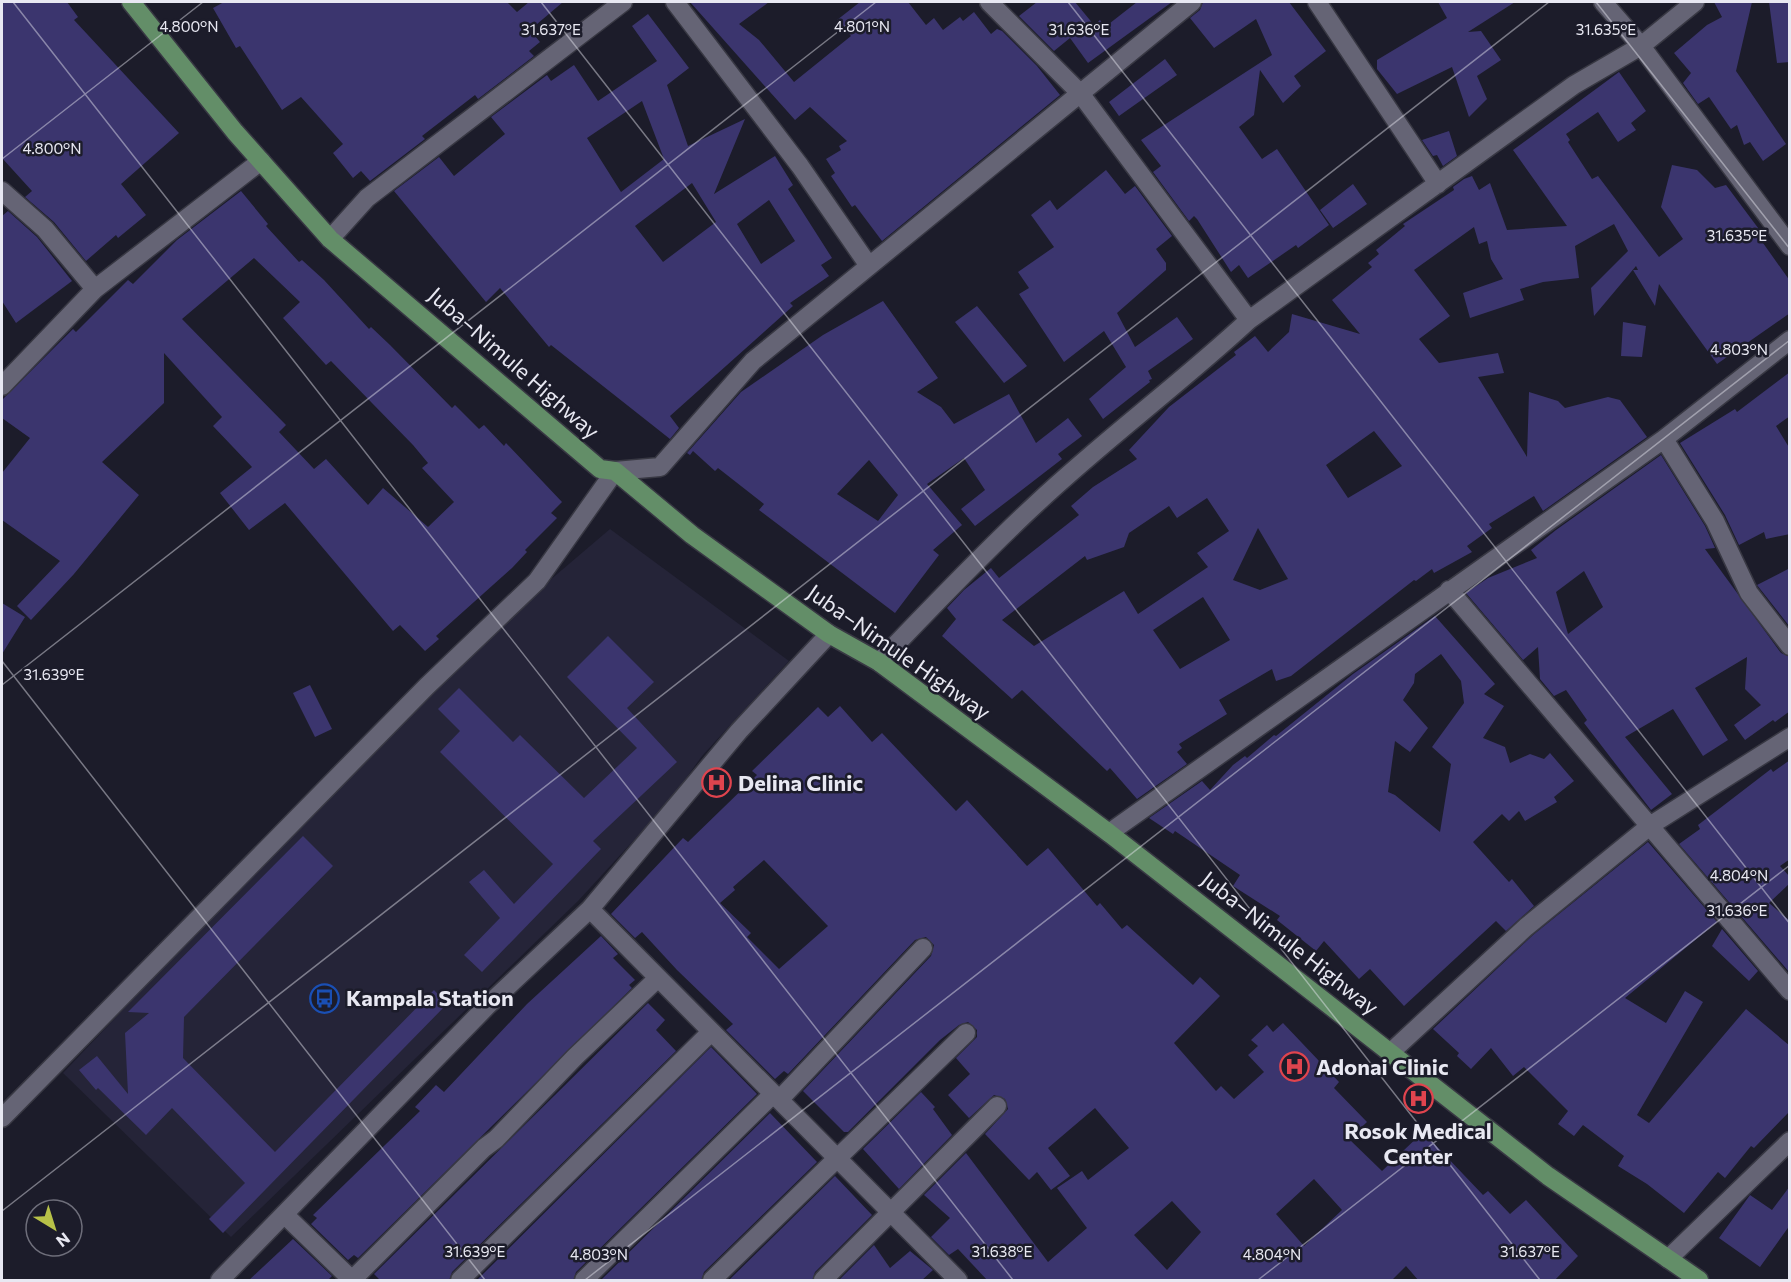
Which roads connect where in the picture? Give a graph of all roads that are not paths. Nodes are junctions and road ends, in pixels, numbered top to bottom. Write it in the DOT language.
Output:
graph roads {
  1 [pos="132,2"];
  2 [pos="623,2"];
  3 [pos="675,2"];
  4 [pos="989,2"];
  5 [pos="1192,2"];
  6 [pos="1317,2"];
  7 [pos="1604,2"];
  8 [pos="1695,2"];
  9 [pos="1641,46"];
  10 [pos="1080,93"];
  11 [pos="261,161"];
  12 [pos="1438,184"];
  13 [pos="2,191"];
  14 [pos="330,239"];
  15 [pos="1790,246"];
  16 [pos="869,266"];
  17 [pos="95,289"];
  18 [pos="1249,320"];
  19 [pos="1790,340"];
  20 [pos="2,386"];
  21 [pos="1664,439"];
  22 [pos="615,471"];
  23 [pos="1449,590"];
  24 [pos="829,634"];
  25 [pos="1790,646"];
  26 [pos="879,662"];
  27 [pos="1790,737"];
  28 [pos="1651,825"];
  29 [pos="1109,833"];
  30 [pos="590,909"];
  31 [pos="923,948"];
  32 [pos="658,978"];
  33 [pos="1790,991"];
  34 [pos="711,1032"];
  35 [pos="966,1033"];
  36 [pos="1390,1052"];
  37 [pos="776,1097"];
  38 [pos="997,1106"];
  39 [pos="2,1118"];
  40 [pos="1790,1141"];
  41 [pos="836,1158"];
  42 [pos="890,1213"];
  43 [pos="286,1216"];
  44 [pos="1668,1259"];
  45 [pos="948,1277"];
  46 [pos="220,1281"];
  47 [pos="352,1281"];
  48 [pos="460,1281"];
  49 [pos="584,1281"];
  50 [pos="712,1281"];
  51 [pos="823,1281"];
  52 [pos="1699,1281"];
  1 -- 11 [label="main road, Juba–Nimule Highway"];
  2 -- 14 [label="street"];
  3 -- 16 [label="street"];
  4 -- 10 [label="street"];
  5 -- 10 [label="street"];
  6 -- 12 [label="street"];
  7 -- 9 [label="street"];
  8 -- 9 [label="street"];
  9 -- 12 [label="street"];
  9 -- 15 [label="street"];
  10 -- 16 [label="street"];
  10 -- 18 [label="street"];
  11 -- 14 [label="main road, Juba–Nimule Highway"];
  11 -- 17 [label="street"];
  12 -- 18 [label="street"];
  13 -- 17 [label="street"];
  14 -- 22 [label="main road, Juba–Nimule Highway"];
  16 -- 22 [label="street"];
  17 -- 20 [label="street"];
  18 -- 26 [label="street"];
  19 -- 21 [label="street"];
  21 -- 23 [label="street"];
  21 -- 25 [label="street"];
  22 -- 24 [label="main road, Juba–Nimule Highway"];
  22 -- 39 [label="street"];
  23 -- 28 [label="street"];
  23 -- 29 [label="street"];
  24 -- 26 [label="main road, Juba–Nimule Highway"];
  24 -- 30 [label="street"];
  26 -- 29 [label="main road, Juba–Nimule Highway"];
  27 -- 28 [label="street"];
  28 -- 33 [label="street"];
  28 -- 36 [label="street"];
  29 -- 36 [label="main road, Juba–Nimule Highway"];
  30 -- 32 [label="street"];
  30 -- 43 [label="street"];
  31 -- 37 [label="street"];
  32 -- 34 [label="street"];
  32 -- 47 [label="street"];
  34 -- 37 [label="street"];
  34 -- 48 [label="street"];
  35 -- 41 [label="street"];
  36 -- 44 [label="main road, Juba–Nimule Highway"];
  37 -- 41 [label="street"];
  37 -- 49 [label="street"];
  38 -- 42 [label="street"];
  40 -- 44 [label="street"];
  41 -- 42 [label="street"];
  41 -- 50 [label="street"];
  42 -- 45 [label="street"];
  42 -- 51 [label="street"];
  43 -- 46 [label="street"];
  43 -- 47 [label="street"];
  44 -- 52 [label="main road, Juba–Nimule Highway"];
}
